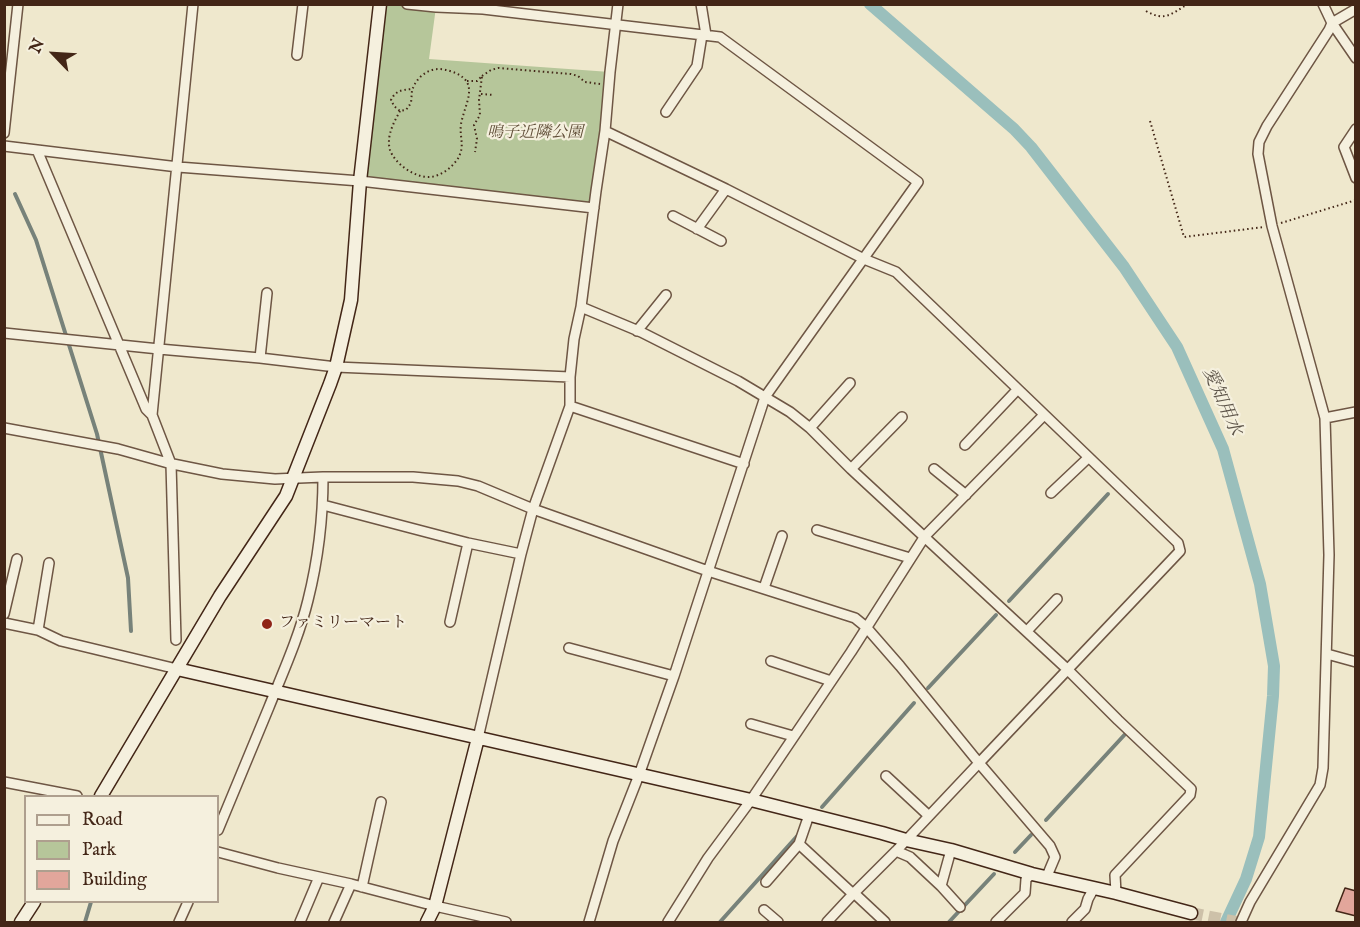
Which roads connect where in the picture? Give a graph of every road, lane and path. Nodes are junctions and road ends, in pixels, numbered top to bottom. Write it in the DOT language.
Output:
graph roads {
  1 [pos="18,4"];
  2 [pos="193,4"];
  3 [pos="303,4"];
  4 [pos="380,4"];
  5 [pos="407,4"];
  6 [pos="618,4"];
  7 [pos="701,4"];
  8 [pos="1188,4"];
  9 [pos="1323,4"];
  10 [pos="483,7"];
  11 [pos="1356,9"];
  12 [pos="1146,11"];
  13 [pos="1332,23"];
  14 [pos="616,24"];
  15 [pos="704,35"];
  16 [pos="297,55"];
  17 [pos="1356,58"];
  18 [pos="482,76"];
  19 [pos="467,81"];
  20 [pos="609,86"];
  21 [pos="412,89"];
  22 [pos="481,94"];
  23 [pos="494,95"];
  24 [pos="400,111"];
  25 [pos="666,112"];
  26 [pos="1150,121"];
  27 [pos="1356,129"];
  28 [pos="605,131"];
  29 [pos="4,133"];
  30 [pos="4,146"];
  31 [pos="37,150"];
  32 [pos="475,152"];
  33 [pos="178,167"];
  34 [pos="1356,178"];
  35 [pos="360,181"];
  36 [pos="726,189"];
  37 [pos="1356,200"];
  38 [pos="594,208"];
  39 [pos="673,216"];
  40 [pos="1272,226"];
  41 [pos="697,229"];
  42 [pos="721,241"];
  43 [pos="864,258"];
  44 [pos="267,293"];
  45 [pos="666,295"];
  46 [pos="581,307"];
  47 [pos="637,331"];
  48 [pos="4,333"];
  49 [pos="119,345"];
  50 [pos="159,349"];
  51 [pos="260,358"];
  52 [pos="336,367"];
  53 [pos="570,377"];
  54 [pos="850,383"];
  55 [pos="1017,390"];
  56 [pos="765,397"];
  57 [pos="570,406"];
  58 [pos="1356,412"];
  59 [pos="152,415"];
  60 [pos="1044,416"];
  61 [pos="902,417"];
  62 [pos="1325,418"];
  63 [pos="4,428"];
  64 [pos="810,428"];
  65 [pos="965,445"];
  66 [pos="1088,458"];
  67 [pos="171,464"];
  68 [pos="744,464"];
  69 [pos="852,469"];
  70 [pos="934,469"];
  71 [pos="323,477"];
  72 [pos="293,478"];
  73 [pos="1051,493"];
  74 [pos="966,495"];
  75 [pos="323,505"];
  76 [pos="533,509"];
  77 [pos="817,530"];
  78 [pos="782,536"];
  79 [pos="925,536"];
  80 [pos="468,543"];
  81 [pos="521,554"];
  82 [pos="910,558"];
  83 [pos="17,559"];
  84 [pos="49,563"];
  85 [pos="708,571"];
  86 [pos="764,588"];
  87 [pos="1057,599"];
  88 [pos="4,614"];
  89 [pos="450,622"];
  90 [pos="4,623"];
  91 [pos="866,627"];
  92 [pos="38,630"];
  93 [pos="1027,631"];
  94 [pos="176,640"];
  95 [pos="569,648"];
  96 [pos="1327,654"];
  97 [pos="771,661"];
  98 [pos="1356,663"];
  99 [pos="177,669"];
  100 [pos="1067,669"];
  101 [pos="674,676"];
  102 [pos="831,681"];
  103 [pos="276,692"];
  104 [pos="751,723"];
  105 [pos="793,736"];
  106 [pos="478,738"];
  107 [pos="979,763"];
  108 [pos="639,775"];
  109 [pos="886,776"];
  110 [pos="4,782"];
  111 [pos="72,795"];
  112 [pos="102,795"];
  113 [pos="751,800"];
  114 [pos="381,802"];
  115 [pos="809,815"];
  116 [pos="929,816"];
  117 [pos="219,828"];
  118 [pos="906,840"];
  119 [pos="799,844"];
  120 [pos="951,850"];
  121 [pos="896,851"];
  122 [pos="219,852"];
  123 [pos="1032,874"];
  124 [pos="1047,876"];
  125 [pos="319,878"];
  126 [pos="766,882"];
  127 [pos="351,884"];
  128 [pos="941,886"];
  129 [pos="362,887"];
  130 [pos="1094,888"];
  131 [pos="1116,893"];
  132 [pos="853,894"];
  133 [pos="33,903"];
  134 [pos="188,903"];
  135 [pos="435,906"];
  136 [pos="960,907"];
  137 [pos="765,910"];
  138 [pos="1191,913"];
  139 [pos="21,922"];
  140 [pos="179,922"];
  141 [pos="300,922"];
  142 [pos="334,922"];
  143 [pos="427,922"];
  144 [pos="506,922"];
  145 [pos="589,922"];
  146 [pos="668,922"];
  147 [pos="778,922"];
  148 [pos="827,922"];
  149 [pos="885,922"];
  150 [pos="996,922"];
  151 [pos="1072,922"];
  152 [pos="1241,922"];
  1 -- 29 [label="street"];
  2 -- 33 [label="street"];
  3 -- 16 [label="street"];
  4 -- 35 [label="street"];
  5 -- 10 [label="street"];
  6 -- 14 [label="street"];
  7 -- 15 [label="street"];
  8 -- 12 [label="path"];
  9 -- 13 [label="street"];
  10 -- 14 [label="street"];
  11 -- 13 [label="street"];
  13 -- 17 [label="street"];
  13 -- 40 [label="street"];
  14 -- 15 [label="street"];
  14 -- 20 [label="street"];
  15 -- 25 [label="street"];
  15 -- 43 [label="street"];
  18 -- 19 [label="path"];
  18 -- 20 [label="path"];
  18 -- 22 [label="path"];
  19 -- 21 [label="path"];
  19 -- 24 [label="path"];
  20 -- 28 [label="street"];
  21 -- 24 [label="path"];
  21 -- 24 [label="path"];
  22 -- 23 [label="path"];
  22 -- 32 [label="path"];
  26 -- 40 [label="path"];
  27 -- 34 [label="street"];
  28 -- 36 [label="street"];
  28 -- 38 [label="street"];
  30 -- 31 [label="street"];
  31 -- 33 [label="street"];
  31 -- 49 [label="street"];
  33 -- 35 [label="street"];
  33 -- 50 [label="street"];
  35 -- 38 [label="street"];
  35 -- 52 [label="street"];
  36 -- 41 [label="street"];
  36 -- 43 [label="street"];
  37 -- 40 [label="path"];
  38 -- 46 [label="street"];
  39 -- 41 [label="street"];
  40 -- 62 [label="street"];
  41 -- 42 [label="street"];
  43 -- 55 [label="street"];
  43 -- 56 [label="street"];
  44 -- 51 [label="street"];
  45 -- 47 [label="street"];
  46 -- 47 [label="street"];
  46 -- 53 [label="street"];
  47 -- 56 [label="street"];
  48 -- 49 [label="street"];
  49 -- 50 [label="street"];
  49 -- 59 [label="street"];
  50 -- 51 [label="street"];
  50 -- 59 [label="street"];
  51 -- 52 [label="street"];
  52 -- 53 [label="street"];
  52 -- 72 [label="street"];
  53 -- 57 [label="street"];
  54 -- 64 [label="street"];
  55 -- 60 [label="street"];
  55 -- 65 [label="street"];
  56 -- 64 [label="street"];
  56 -- 68 [label="street"];
  57 -- 68 [label="street"];
  57 -- 76 [label="street"];
  58 -- 62 [label="street"];
  59 -- 67 [label="street"];
  60 -- 66 [label="street"];
  60 -- 74 [label="street"];
  61 -- 69 [label="street"];
  62 -- 96 [label="street"];
  63 -- 67 [label="street"];
  64 -- 69 [label="street"];
  66 -- 73 [label="street"];
  66 -- 100 [label="street"];
  67 -- 72 [label="street"];
  67 -- 94 [label="street"];
  68 -- 85 [label="street"];
  69 -- 79 [label="street"];
  70 -- 74 [label="street"];
  71 -- 72 [label="street"];
  71 -- 75 [label="street"];
  71 -- 76 [label="street"];
  72 -- 99 [label="street"];
  74 -- 79 [label="street"];
  75 -- 80 [label="street"];
  75 -- 103 [label="street"];
  76 -- 81 [label="street"];
  76 -- 85 [label="street"];
  77 -- 82 [label="street"];
  78 -- 86 [label="street"];
  79 -- 82 [label="street"];
  79 -- 93 [label="street"];
  80 -- 81 [label="street"];
  80 -- 89 [label="street"];
  81 -- 106 [label="street"];
  82 -- 91 [label="street"];
  83 -- 88 [label="street"];
  84 -- 92 [label="street"];
  85 -- 86 [label="street"];
  85 -- 101 [label="street"];
  86 -- 91 [label="street"];
  87 -- 93 [label="street"];
  90 -- 92 [label="street"];
  91 -- 102 [label="street"];
  91 -- 107 [label="street"];
  92 -- 99 [label="street"];
  93 -- 100 [label="street"];
  95 -- 101 [label="street"];
  96 -- 98 [label="street"];
  96 -- 152 [label="street"];
  97 -- 102 [label="street"];
  99 -- 103 [label="street"];
  99 -- 112 [label="street"];
  100 -- 107 [label="street"];
  100 -- 131 [label="street"];
  101 -- 108 [label="street"];
  102 -- 105 [label="street"];
  103 -- 106 [label="street"];
  103 -- 117 [label="street"];
  104 -- 105 [label="street"];
  105 -- 113 [label="street"];
  106 -- 108 [label="street"];
  106 -- 135 [label="street"];
  107 -- 116 [label="street"];
  107 -- 124 [label="street"];
  108 -- 113 [label="street"];
  108 -- 145 [label="street"];
  109 -- 116 [label="street"];
  110 -- 111 [label="street"];
  113 -- 115 [label="street"];
  113 -- 146 [label="street"];
  114 -- 129 [label="street"];
  115 -- 118 [label="street"];
  115 -- 119 [label="street"];
  116 -- 118 [label="street"];
  118 -- 120 [label="street"];
  118 -- 121 [label="street"];
  119 -- 126 [label="street"];
  119 -- 132 [label="street"];
  120 -- 123 [label="street"];
  120 -- 128 [label="street"];
  121 -- 128 [label="street"];
  121 -- 132 [label="street"];
  122 -- 125 [label="street"];
  123 -- 124 [label="street"];
  123 -- 150 [label="street"];
  124 -- 130 [label="street"];
  125 -- 127 [label="street"];
  125 -- 141 [label="street"];
  127 -- 129 [label="street"];
  127 -- 142 [label="street"];
  128 -- 136 [label="street"];
  129 -- 135 [label="street"];
  130 -- 131 [label="street"];
  130 -- 151 [label="street"];
  131 -- 138 [label="street"];
  132 -- 148 [label="street"];
  132 -- 149 [label="street"];
  133 -- 139 [label="street"];
  134 -- 140 [label="street"];
  135 -- 143 [label="street"];
  135 -- 144 [label="street"];
  137 -- 147 [label="street"];
}
